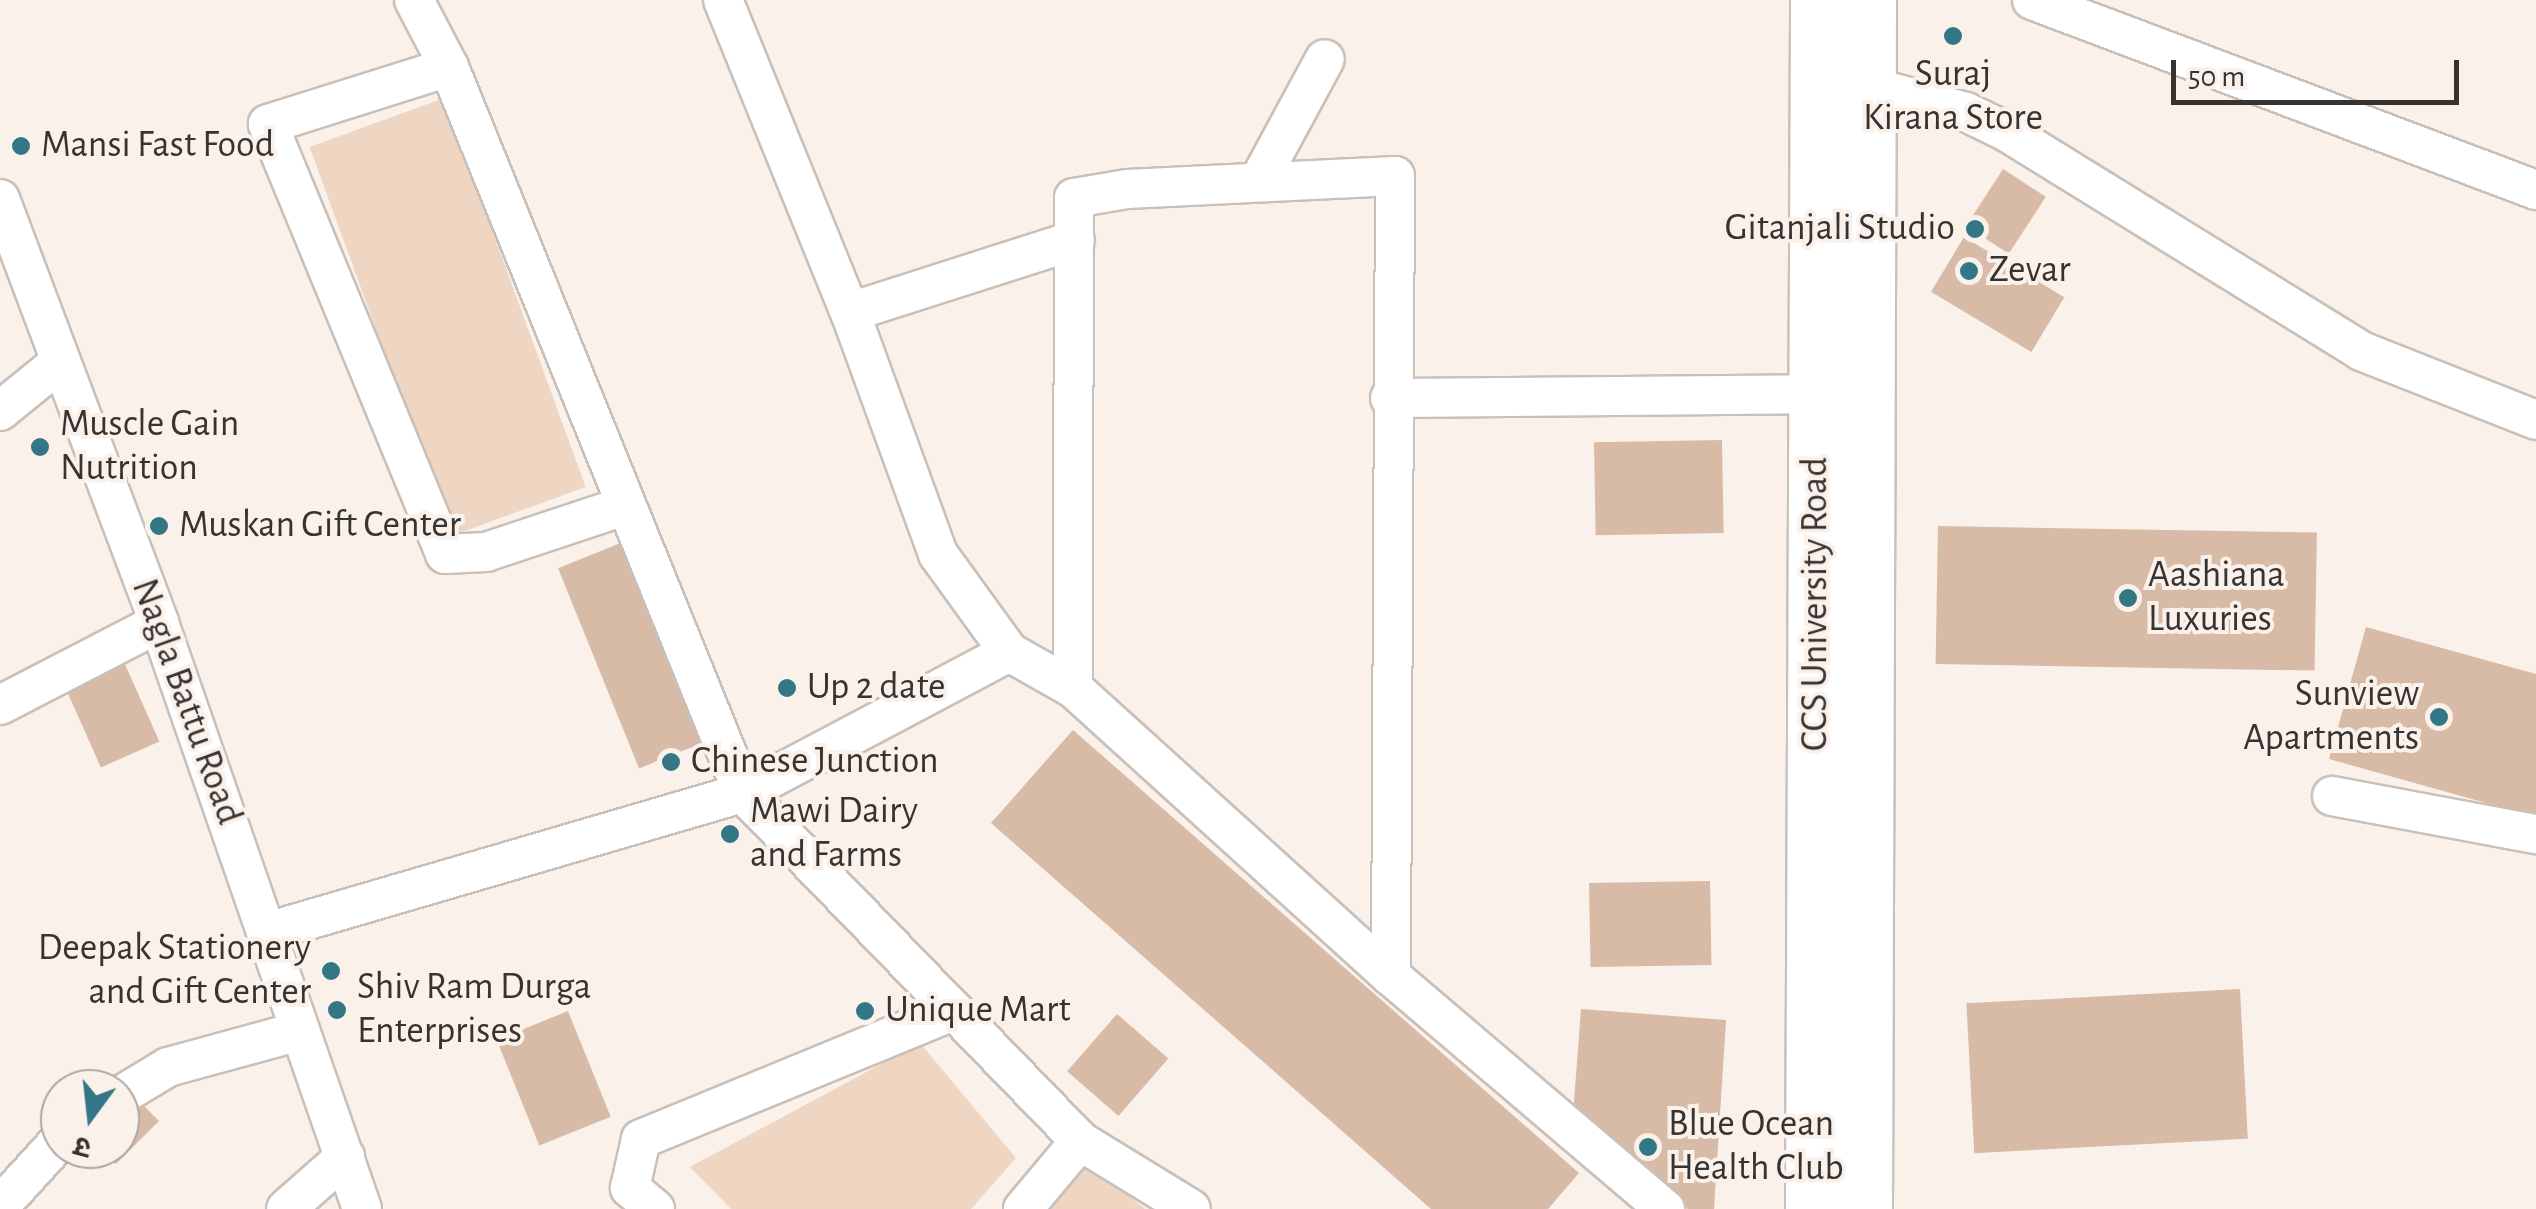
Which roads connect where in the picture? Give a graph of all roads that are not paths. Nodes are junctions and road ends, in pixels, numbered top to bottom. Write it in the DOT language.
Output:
graph roads {
  1 [pos="414,0"];
  2 [pos="723,0"];
  3 [pos="1818,0"];
  4 [pos="1868,0"];
  5 [pos="2032,0"];
  6 [pos="1324,59"];
  7 [pos="448,66"];
  8 [pos="1868,86"];
  9 [pos="1260,180"];
  10 [pos="2536,190"];
  11 [pos="0,200"];
  12 [pos="1076,240"];
  13 [pos="850,312"];
  14 [pos="58,363"];
  15 [pos="1816,394"];
  16 [pos="1390,398"];
  17 [pos="0,411"];
  18 [pos="2536,420"];
  19 [pos="624,506"];
  20 [pos="159,622"];
  21 [pos="1009,652"];
  22 [pos="1073,688"];
  23 [pos="0,706"];
  24 [pos="743,793"];
  25 [pos="2332,796"];
  26 [pos="2536,834"];
  27 [pos="267,932"];
  28 [pos="1391,976"];
  29 [pos="951,1012"];
  30 [pos="300,1031"];
  31 [pos="140,1084"];
  32 [pos="1080,1141"];
  33 [pos="345,1157"];
  34 [pos="40,1162"];
  35 [pos="0,1206"];
  36 [pos="286,1209"];
  37 [pos="362,1209"];
  38 [pos="655,1209"];
  39 [pos="1023,1209"];
  40 [pos="1191,1209"];
  41 [pos="1666,1209"];
  42 [pos="1813,1209"];
  43 [pos="1864,1209"];
  1 -- 7 [label="street"];
  2 -- 13 [label="street"];
  3 -- 15 [label="highway, CCS University Road"];
  4 -- 8 [label="highway, CCS University Road"];
  5 -- 10 [label="street"];
  6 -- 9 [label="street"];
  7 -- 19 [label="street"];
  7 -- 19 [label="street"];
  8 -- 18 [label="street"];
  8 -- 43 [label="highway, CCS University Road"];
  9 -- 12 [label="street"];
  9 -- 16 [label="street"];
  11 -- 14 [label="street, Nagla Battu Road"];
  12 -- 13 [label="street"];
  12 -- 22 [label="street"];
  13 -- 21 [label="street"];
  14 -- 17 [label="street"];
  14 -- 20 [label="street, Nagla Battu Road"];
  15 -- 16 [label="street"];
  15 -- 42 [label="highway, CCS University Road"];
  16 -- 28 [label="street"];
  19 -- 24 [label="street"];
  20 -- 23 [label="street"];
  20 -- 27 [label="street, Nagla Battu Road"];
  21 -- 22 [label="street"];
  21 -- 24 [label="street"];
  22 -- 28 [label="street"];
  24 -- 27 [label="street"];
  24 -- 29 [label="street"];
  25 -- 26 [label="street"];
  27 -- 30 [label="street, Nagla Battu Road"];
  28 -- 41 [label="street"];
  29 -- 32 [label="street"];
  29 -- 38 [label="street"];
  30 -- 31 [label="street"];
  30 -- 33 [label="street, Nagla Battu Road"];
  32 -- 39 [label="street"];
  32 -- 40 [label="street"];
  33 -- 36 [label="street"];
  33 -- 37 [label="street, Nagla Battu Road"];
  34 -- 35 [label="street"];
}
